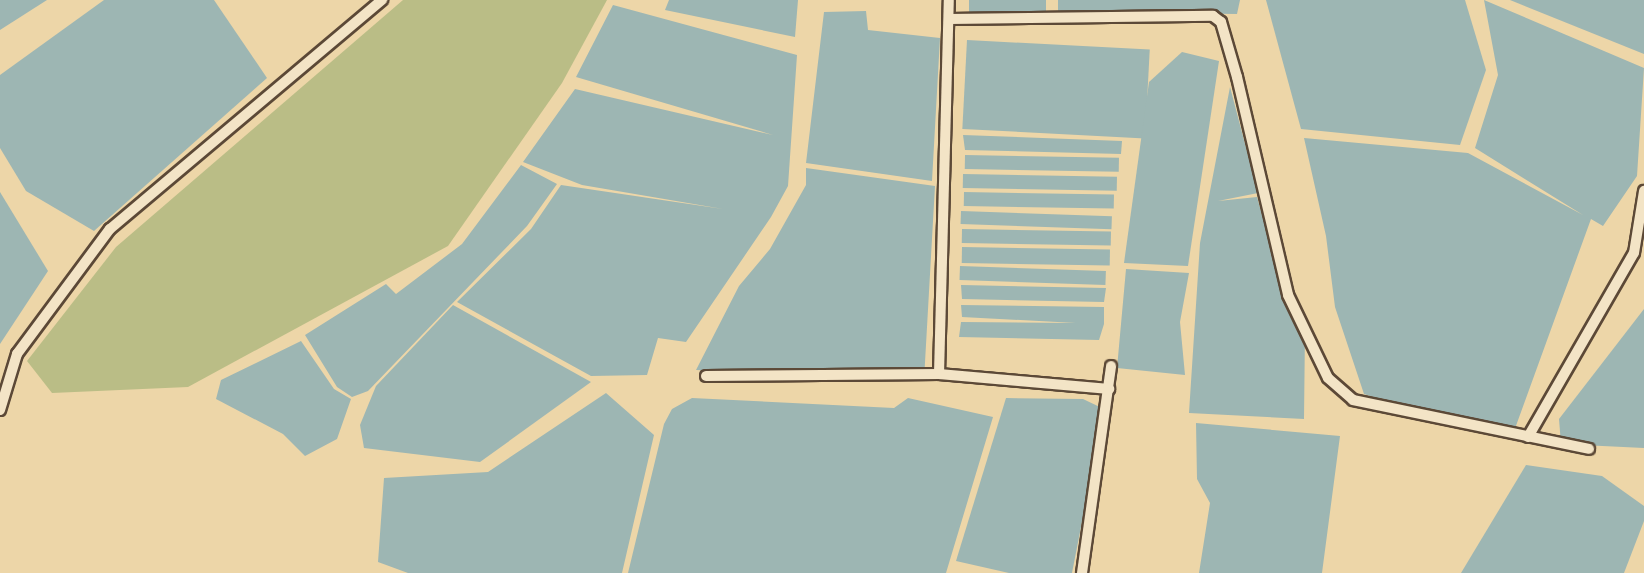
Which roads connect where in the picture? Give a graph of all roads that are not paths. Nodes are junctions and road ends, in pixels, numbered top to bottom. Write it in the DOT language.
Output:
graph roads {
  1 [pos="382,0"];
  2 [pos="949,0"];
  3 [pos="949,19"];
  4 [pos="1644,191"];
  5 [pos="1111,366"];
  6 [pos="939,374"];
  7 [pos="706,376"];
  8 [pos="1109,389"];
  9 [pos="0,410"];
  10 [pos="1528,437"];
  11 [pos="1590,449"];
  12 [pos="1082,573"];
  1 -- 9 [label="lane"];
  2 -- 3 [label="lane"];
  3 -- 6 [label="lane"];
  3 -- 10 [label="lane"];
  4 -- 10 [label="lane"];
  5 -- 8 [label="lane"];
  6 -- 7 [label="lane"];
  6 -- 8 [label="lane"];
  8 -- 12 [label="lane"];
  10 -- 11 [label="lane"];
}
